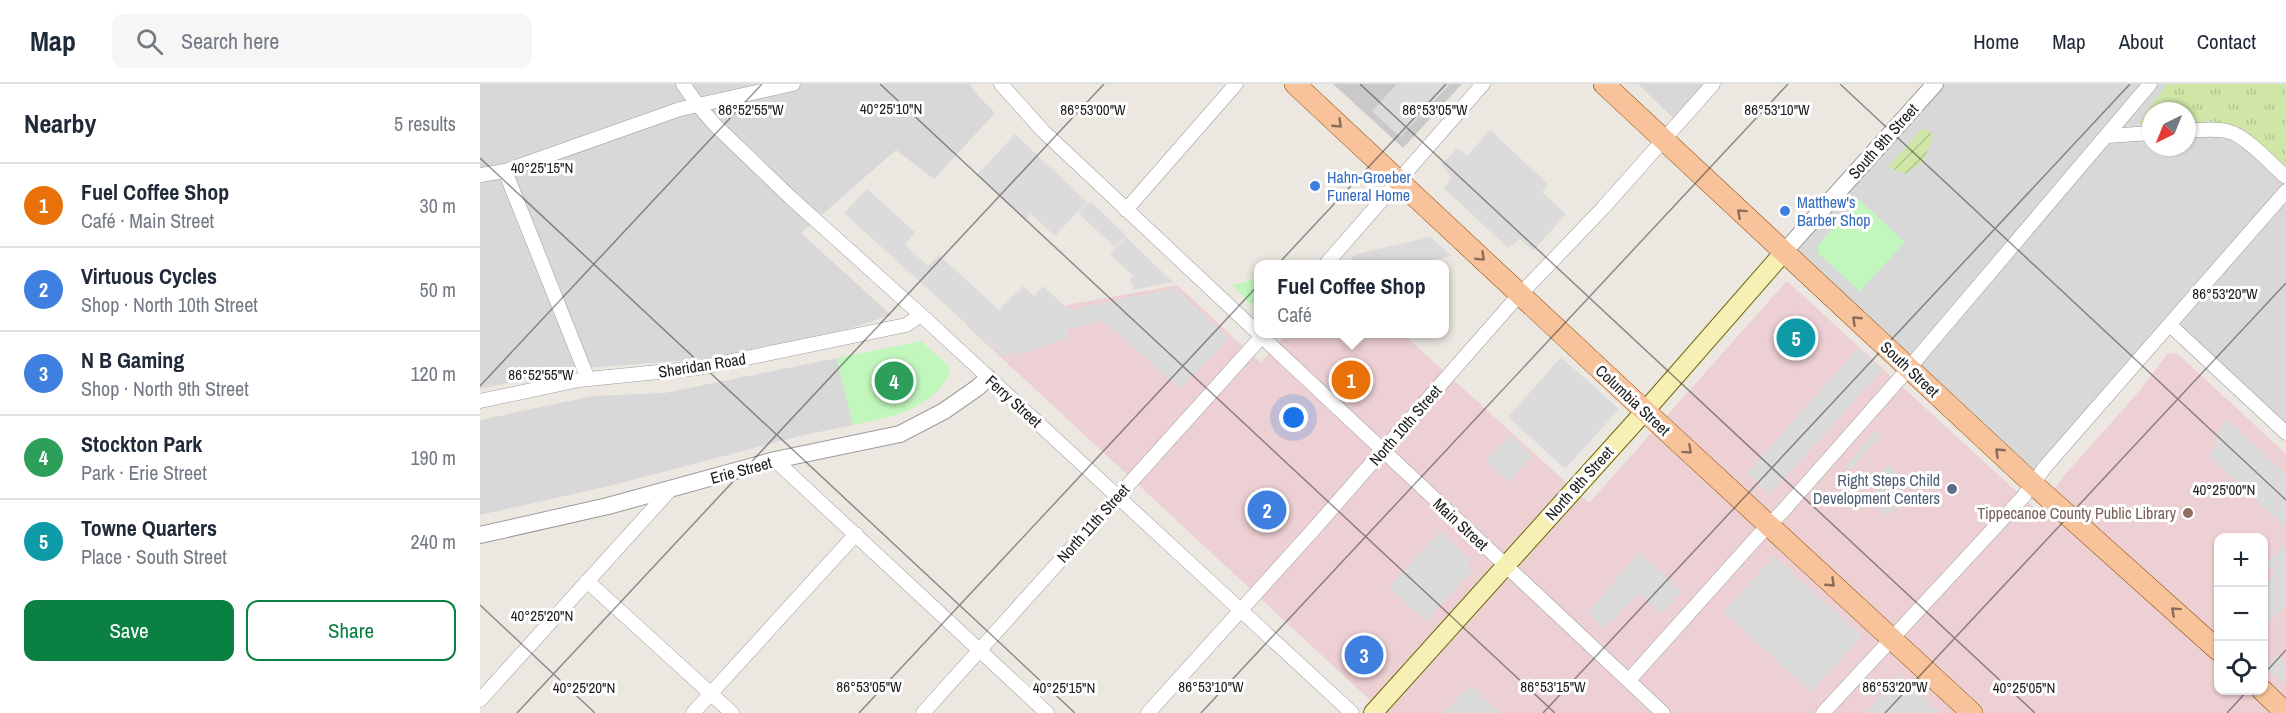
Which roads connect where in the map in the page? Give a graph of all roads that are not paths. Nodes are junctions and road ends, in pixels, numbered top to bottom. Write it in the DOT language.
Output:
graph roads {
  1 [pos="683,84"];
  2 [pos="793,84"];
  3 [pos="1001,84"];
  4 [pos="1236,84"];
  5 [pos="1295,84"];
  6 [pos="1483,84"];
  7 [pos="1604,84"];
  8 [pos="1713,84"];
  9 [pos="1935,84"];
  10 [pos="2150,84"];
  11 [pos="697,104"];
  12 [pos="2196,130"];
  13 [pos="2142,134"];
  14 [pos="2107,136"];
  15 [pos="1664,140"];
  16 [pos="505,171"];
  17 [pos="480,175"];
  18 [pos="2286,177"];
  19 [pos="1399,182"];
  20 [pos="2286,191"];
  21 [pos="1126,210"];
  22 [pos="1784,252"];
  23 [pos="1330,260"];
  24 [pos="1521,295"];
  25 [pos="921,315"];
  26 [pos="2170,325"];
  27 [pos="1254,328"];
  28 [pos="1257,338"];
  29 [pos="1265,338"];
  30 [pos="1909,368"];
  31 [pos="988,378"];
  32 [pos="588,379"];
  33 [pos="480,401"];
  34 [pos="1645,411"];
  35 [pos="2286,433"];
  36 [pos="1382,451"];
  37 [pos="775,460"];
  38 [pos="2033,484"];
  39 [pos="670,490"];
  40 [pos="1118,496"];
  41 [pos="1769,525"];
  42 [pos="856,534"];
  43 [pos="480,535"];
  44 [pos="1505,565"];
  45 [pos="586,581"];
  46 [pos="1241,609"];
  47 [pos="1891,639"];
  48 [pos="2214,646"];
  49 [pos="980,650"];
  50 [pos="1629,680"];
  51 [pos="711,693"];
  52 [pos="2267,695"];
  53 [pos="480,700"];
  54 [pos="693,713"];
  55 [pos="732,713"];
  56 [pos="923,713"];
  57 [pos="1047,713"];
  58 [pos="1148,713"];
  59 [pos="1352,713"];
  60 [pos="1373,713"];
  61 [pos="1664,713"];
  62 [pos="1823,713"];
  63 [pos="1972,713"];
  64 [pos="2286,713"];
  1 -- 11 [label="street, Ferry Street"];
  2 -- 11 [label="street"];
  3 -- 21 [label="street, Main Street"];
  4 -- 21 [label="street"];
  5 -- 19 [label="main road, Columbia Street, one-way"];
  6 -- 19 [label="street"];
  7 -- 15 [label="main road, South Street"];
  8 -- 15 [label="street, North 10th Street"];
  9 -- 22 [label="street, South 9th Street"];
  10 -- 14 [label="street"];
  11 -- 16 [label="street"];
  11 -- 25 [label="street, Ferry Street"];
  12 -- 18 [label="street"];
  13 -- 14 [label="street"];
  14 -- 30 [label="street"];
  22 -- 15 [label="main road, South Street, one-way"];
  15 -- 24 [label="street, North 10th Street"];
  16 -- 17 [label="street"];
  16 -- 32 [label="street"];
  19 -- 23 [label="street"];
  19 -- 24 [label="main road, Columbia Street, one-way"];
  20 -- 26 [label="street"];
  21 -- 27 [label="street, Main Street"];
  30 -- 22 [label="main road, South Street, one-way"];
  22 -- 34 [label="main road, North 9th Street"];
  24 -- 34 [label="main road, Columbia Street"];
  24 -- 36 [label="street, North 10th Street"];
  25 -- 31 [label="street, Ferry Street"];
  25 -- 32 [label="street, Sheridan Road"];
  26 -- 35 [label="street"];
  26 -- 38 [label="street"];
  28 -- 40 [label="street, North 11th Street"];
  29 -- 36 [label="street, Main Street"];
  38 -- 30 [label="main road, South Street, one-way"];
  30 -- 41 [label="street"];
  31 -- 37 [label="street, Erie Street"];
  31 -- 40 [label="street, Ferry Street"];
  32 -- 33 [label="street, Sheridan Road"];
  34 -- 41 [label="main road, Columbia Street, one-way"];
  34 -- 44 [label="main road, North 9th Street"];
  36 -- 44 [label="street, Main Street"];
  36 -- 46 [label="street, North 10th Street"];
  37 -- 39 [label="street, Erie Street"];
  37 -- 42 [label="street"];
  38 -- 47 [label="street"];
  48 -- 38 [label="main road, South Street, one-way"];
  39 -- 43 [label="street, Erie Street"];
  39 -- 45 [label="street"];
  40 -- 46 [label="street, Ferry Street"];
  40 -- 49 [label="street, North 11th Street"];
  41 -- 47 [label="main road, Columbia Street, one-way"];
  41 -- 50 [label="street"];
  42 -- 49 [label="street"];
  42 -- 51 [label="street"];
  44 -- 50 [label="street, Main Street"];
  44 -- 60 [label="main road, North 9th Street"];
  45 -- 51 [label="street"];
  45 -- 53 [label="street"];
  46 -- 58 [label="street, North 10th Street"];
  46 -- 59 [label="street, Ferry Street"];
  47 -- 62 [label="street"];
  47 -- 63 [label="main road, Columbia Street"];
  49 -- 56 [label="street, North 11th Street"];
  49 -- 57 [label="street"];
  50 -- 61 [label="street, Main Street"];
  51 -- 54 [label="street"];
  51 -- 55 [label="street"];
  52 -- 64 [label="main road"];
}
